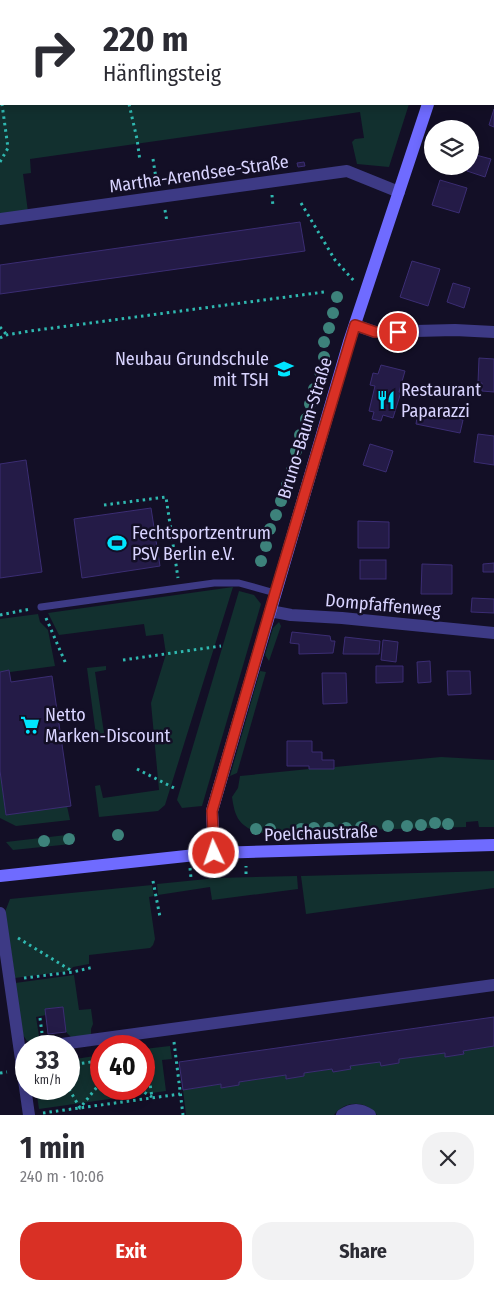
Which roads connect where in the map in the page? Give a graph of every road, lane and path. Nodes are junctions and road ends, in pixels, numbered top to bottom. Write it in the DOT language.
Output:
graph roads {
  1 [pos="1,105"];
  2 [pos="129,105"];
  3 [pos="428,105"];
  4 [pos="153,159"];
  5 [pos="140,161"];
  6 [pos="0,162"];
  7 [pos="158,188"];
  8 [pos="399,192"];
  9 [pos="300,203"];
  10 [pos="0,219"];
  11 [pos="355,283"];
  12 [pos="324,292"];
  13 [pos="355,325"];
  14 [pos="0,327"];
  15 [pos="494,332"];
  16 [pos="6,335"];
  17 [pos="0,338"];
  18 [pos="104,505"];
  19 [pos="179,588"];
  20 [pos="275,593"];
  21 [pos="41,608"];
  22 [pos="270,611"];
  23 [pos="0,615"];
  24 [pos="494,633"];
  25 [pos="221,646"];
  26 [pos="123,660"];
  27 [pos="66,664"];
  28 [pos="133,733"];
  29 [pos="77,741"];
  30 [pos="137,769"];
  31 [pos="176,789"];
  32 [pos="494,845"];
  33 [pos="214,853"];
  34 [pos="0,876"];
  35 [pos="153,881"];
  36 [pos="0,913"];
  37 [pos="160,917"];
  38 [pos="2,929"];
  39 [pos="94,967"];
  40 [pos="73,972"];
  41 [pos="10,980"];
  42 [pos="494,985"];
  43 [pos="20,1035"];
  44 [pos="80,1042"];
  45 [pos="174,1042"];
  46 [pos="8,1072"];
  47 [pos="0,1073"];
  48 [pos="180,1094"];
  49 [pos="90,1096"];
  50 [pos="155,1098"];
  51 [pos="31,1100"];
  52 [pos="75,1100"];
  53 [pos="138,1100"];
  54 [pos="80,1108"];
  55 [pos="33,1115"];
  56 [pos="183,1115"];
  57 [pos="342,1115"];
  58 [pos="370,1115"];
  1 -- 6 [label="path"];
  2 -- 5 [label="path"];
  3 -- 8 [label="street, Bruno-Baum-Straße"];
  4 -- 7 [label="path"];
  8 -- 10 [label="street, Martha-Arendsee-Straße"];
  8 -- 13 [label="street, Bruno-Baum-Straße"];
  9 -- 11 [label="path"];
  12 -- 16 [label="path"];
  13 -- 15 [label="street"];
  13 -- 20 [label="street, Bruno-Baum-Straße"];
  14 -- 16 [label="path"];
  16 -- 17 [label="path"];
  18 -- 19 [label="path"];
  19 -- 20 [label="lane"];
  19 -- 21 [label="lane"];
  20 -- 22 [label="street, Bruno-Baum-Straße"];
  21 -- 23 [label="path"];
  21 -- 27 [label="path"];
  22 -- 24 [label="street, Dompfaffenweg"];
  22 -- 33 [label="street, Bruno-Baum-Straße"];
  25 -- 26 [label="path"];
  28 -- 29 [label="path"];
  30 -- 31 [label="path"];
  32 -- 33 [label="street, Poelchaustraße"];
  33 -- 34 [label="street, Poelchaustraße"];
  35 -- 37 [label="path"];
  36 -- 38 [label="street"];
  38 -- 40 [label="path"];
  38 -- 41 [label="street"];
  39 -- 40 [label="path"];
  40 -- 41 [label="path"];
  41 -- 43 [label="street"];
  42 -- 44 [label="street"];
  45 -- 48 [label="path"];
  46 -- 47 [label="path"];
  48 -- 50 [label="path"];
  48 -- 56 [label="path"];
  49 -- 54 [label="path"];
  51 -- 55 [label="street"];
  52 -- 54 [label="path"];
  53 -- 54 [label="path"];
  54 -- 55 [label="path"];
  57 -- 58 [label="street"];
}
